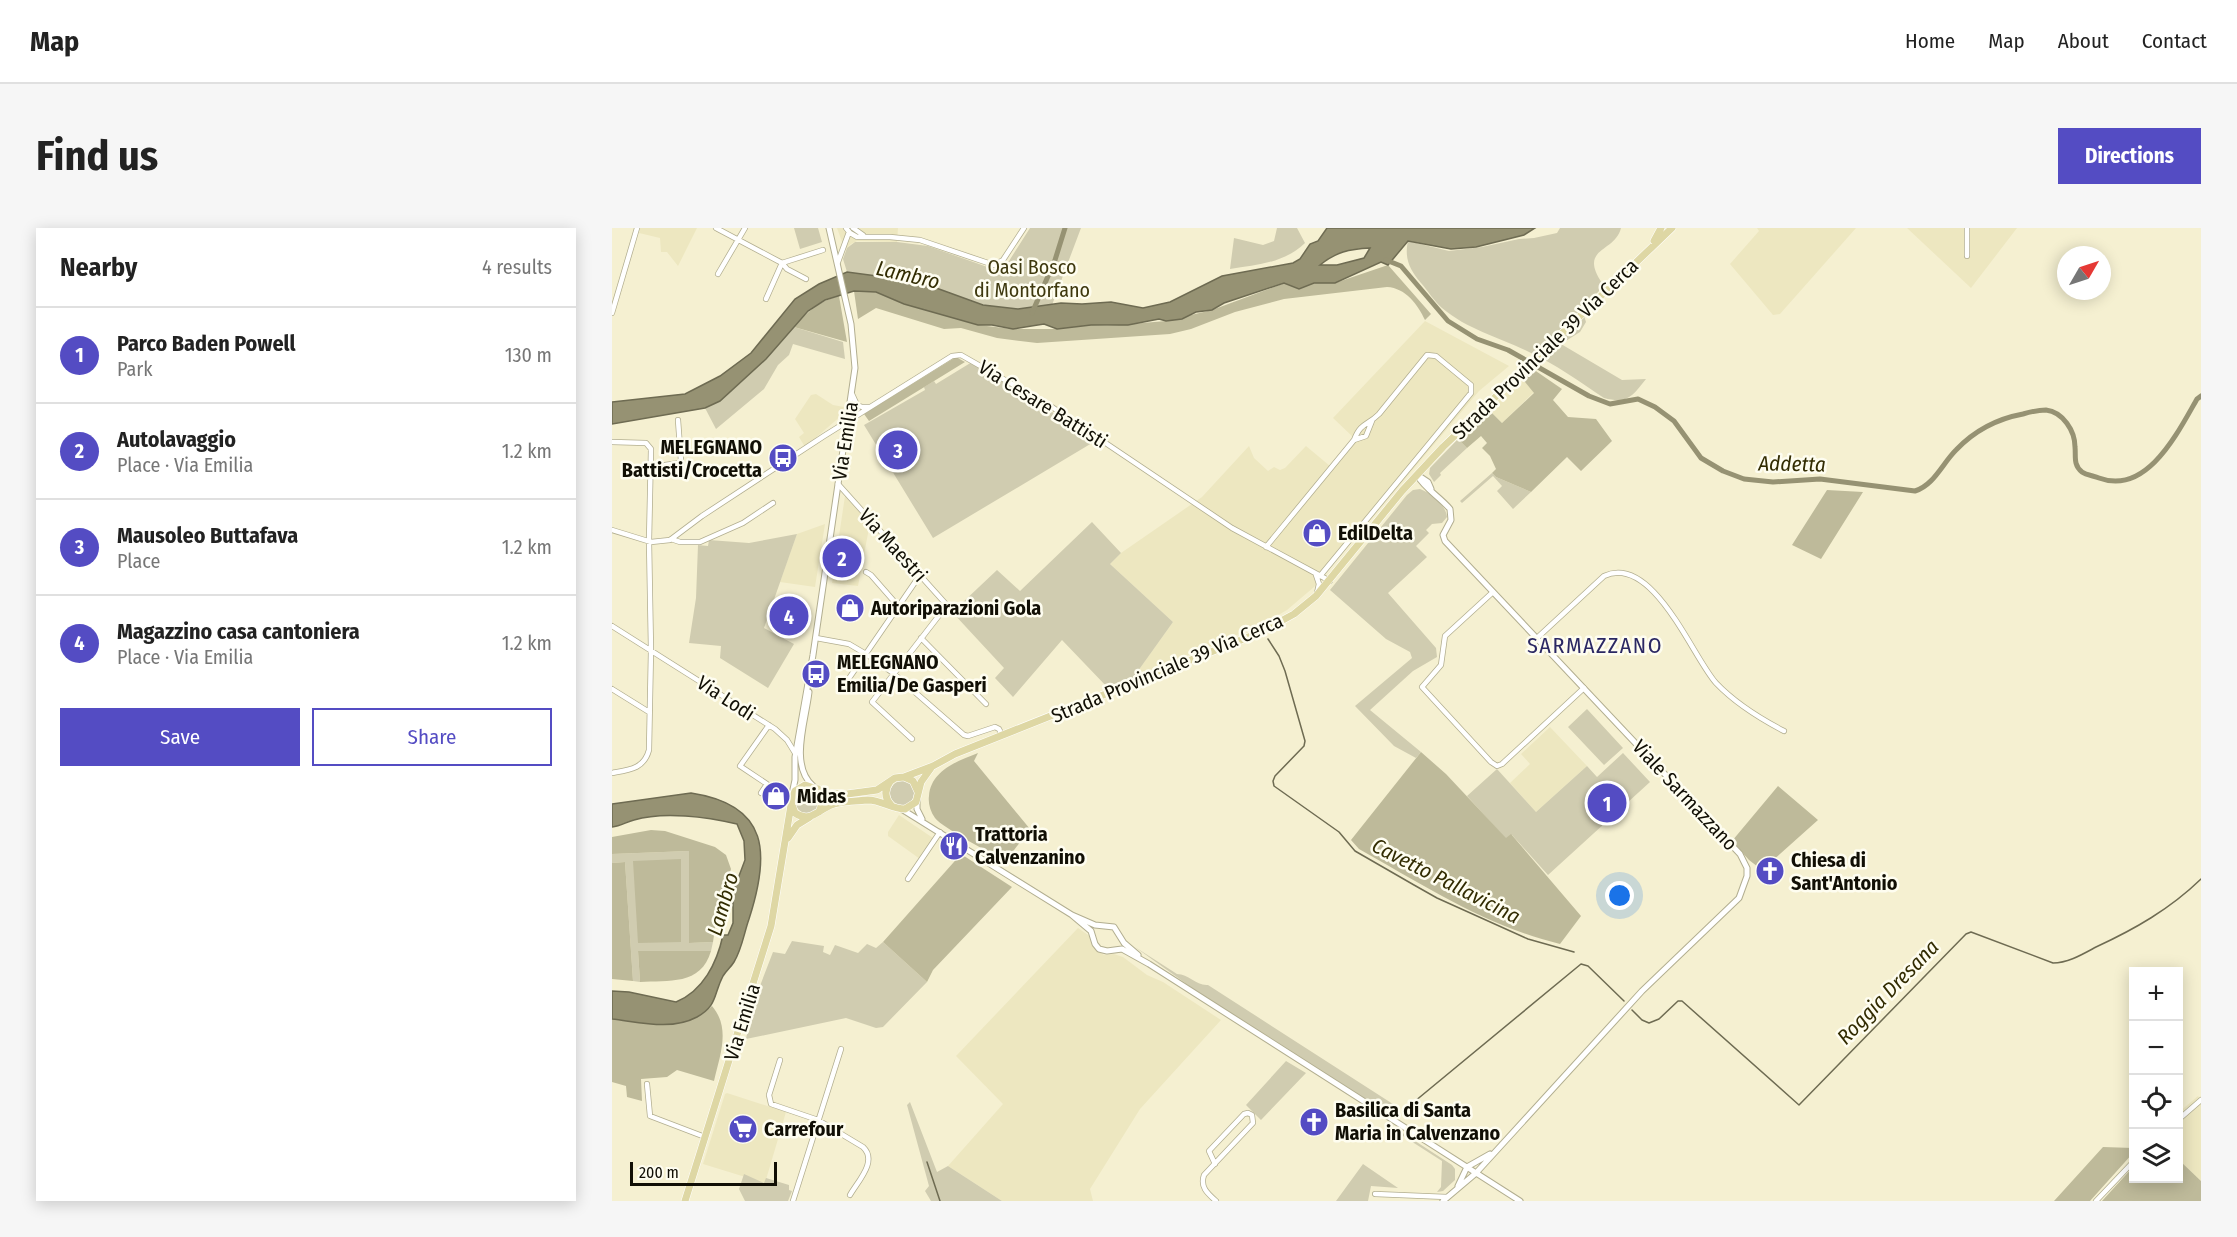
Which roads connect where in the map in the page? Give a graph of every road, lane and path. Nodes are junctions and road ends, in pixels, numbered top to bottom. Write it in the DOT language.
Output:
graph roads {
  1 [pos="637,228"];
  2 [pos="716,228"];
  3 [pos="745,228"];
  4 [pos="829,228"];
  5 [pos="1024,228"];
  6 [pos="1661,228"];
  7 [pos="1671,228"];
  8 [pos="1967,228"];
  9 [pos="850,229"];
  10 [pos="866,236"];
  11 [pos="857,237"];
  12 [pos="737,239"];
  13 [pos="844,246"];
  14 [pos="1649,248"];
  15 [pos="823,250"];
  16 [pos="1967,256"];
  17 [pos="782,263"];
  18 [pos="839,268"];
  19 [pos="718,274"];
  20 [pos="806,279"];
  21 [pos="766,299"];
  22 [pos="612,313"];
  23 [pos="852,393"];
  24 [pos="871,406"];
  25 [pos="678,420"];
  26 [pos="848,421"];
  27 [pos="1372,421"];
  28 [pos="1354,440"];
  29 [pos="612,442"];
  30 [pos="1417,475"];
  31 [pos="651,476"];
  32 [pos="838,484"];
  33 [pos="773,503"];
  34 [pos="612,530"];
  35 [pos="670,539"];
  36 [pos="649,541"];
  37 [pos="1266,547"];
  38 [pos="866,572"];
  39 [pos="1314,573"];
  40 [pos="920,575"];
  41 [pos="1320,576"];
  42 [pos="1330,581"];
  43 [pos="1493,592"];
  44 [pos="1316,596"];
  45 [pos="899,607"];
  46 [pos="612,626"];
  47 [pos="816,638"];
  48 [pos="921,638"];
  49 [pos="1537,638"];
  50 [pos="651,650"];
  51 [pos="866,654"];
  52 [pos="813,655"];
  53 [pos="893,673"];
  54 [pos="843,687"];
  55 [pos="1584,688"];
  56 [pos="612,689"];
  57 [pos="986,704"];
  58 [pos="650,712"];
  59 [pos="769,725"];
  60 [pos="1784,731"];
  61 [pos="1002,735"];
  62 [pos="912,739"];
  63 [pos="795,753"];
  64 [pos="933,766"];
  65 [pos="612,773"];
  66 [pos="904,777"];
  67 [pos="891,780"];
  68 [pos="815,787"];
  69 [pos="761,793"];
  70 [pos="792,794"];
  71 [pos="918,796"];
  72 [pos="791,805"];
  73 [pos="893,806"];
  74 [pos="901,809"];
  75 [pos="814,815"];
  76 [pos="926,823"];
  77 [pos="940,832"];
  78 [pos="786,840"];
  79 [pos="908,879"];
  80 [pos="1072,915"];
  81 [pos="1103,925"];
  82 [pos="1120,934"];
  83 [pos="1094,937"];
  84 [pos="1113,950"];
  85 [pos="1149,964"];
  86 [pos="841,1049"];
  87 [pos="780,1060"];
  88 [pos="647,1084"];
  89 [pos="2201,1100"];
  90 [pos="2183,1116"];
  91 [pos="818,1120"];
  92 [pos="705,1137"];
  93 [pos="1491,1154"];
  94 [pos="1215,1164"];
  95 [pos="2129,1165"];
  96 [pos="1467,1167"];
  97 [pos="1476,1173"];
  98 [pos="1455,1190"];
  99 [pos="1375,1194"];
  100 [pos="850,1195"];
  101 [pos="1445,1199"];
  102 [pos="685,1201"];
  103 [pos="793,1201"];
  104 [pos="1216,1201"];
  105 [pos="1520,1201"];
  106 [pos="2096,1201"];
  1 -- 22 [label="street"];
  2 -- 12 [label="street"];
  3 -- 12 [label="street"];
  4 -- 18 [label="street, Via Emilia"];
  5 -- 10 [label="street"];
  6 -- 14 [label="main road, Strada Provinciale 39 Via Cerca"];
  7 -- 14 [label="main road, Strada Provinciale 39 Via Cerca"];
  8 -- 16 [label="street"];
  9 -- 10 [label="street"];
  9 -- 11 [label="street"];
  9 -- 13 [label="street"];
  10 -- 11 [label="street"];
  11 -- 13 [label="street"];
  12 -- 17 [label="street"];
  12 -- 19 [label="street"];
  13 -- 18 [label="street"];
  14 -- 30 [label="main road, Strada Provinciale 39 Via Cerca"];
  15 -- 17 [label="street"];
  17 -- 20 [label="street"];
  17 -- 21 [label="street"];
  18 -- 23 [label="street, Via Emilia"];
  23 -- 24 [label="street"];
  23 -- 26 [label="street, Via Emilia"];
  24 -- 26 [label="street, Via Cesare Battisti"];
  24 -- 37 [label="street, Via Cesare Battisti"];
  25 -- 31 [label="street"];
  26 -- 32 [label="street, Via Emilia"];
  26 -- 35 [label="street, Via Cesare Battisti"];
  27 -- 28 [label="street"];
  27 -- 28 [label="street"];
  27 -- 41 [label="street"];
  28 -- 37 [label="street"];
  29 -- 31 [label="street"];
  30 -- 42 [label="main road, Strada Provinciale 39 Via Cerca"];
  30 -- 43 [label="street, Viale Sarmazzano"];
  31 -- 36 [label="street"];
  32 -- 40 [label="street, Via Maestri"];
  32 -- 47 [label="street, Via Emilia"];
  33 -- 35 [label="street"];
  34 -- 36 [label="street"];
  35 -- 36 [label="street"];
  36 -- 50 [label="street"];
  37 -- 39 [label="street, Via Cesare Battisti"];
  38 -- 45 [label="street"];
  39 -- 41 [label="street, Via Cesare Battisti"];
  39 -- 44 [label="street"];
  40 -- 45 [label="street"];
  40 -- 48 [label="street, Via Maestri"];
  41 -- 42 [label="street, Via Cesare Battisti"];
  42 -- 44 [label="main road, Strada Provinciale 39 Via Cerca"];
  43 -- 49 [label="street, Viale Sarmazzano"];
  43 -- 55 [label="street"];
  44 -- 61 [label="main road, Strada Provinciale 39 Via Cerca"];
  45 -- 51 [label="street"];
  46 -- 50 [label="street, Via Lodi"];
  47 -- 51 [label="street"];
  47 -- 52 [label="street, Via Emilia"];
  48 -- 53 [label="street"];
  48 -- 57 [label="street"];
  49 -- 55 [label="street, Viale Sarmazzano"];
  49 -- 60 [label="street"];
  50 -- 58 [label="street"];
  50 -- 59 [label="street, Via Lodi"];
  51 -- 53 [label="street"];
  51 -- 54 [label="street"];
  52 -- 63 [label="street, Via Emilia"];
  52 -- 68 [label="street, Via Emilia"];
  53 -- 61 [label="street"];
  53 -- 62 [label="street"];
  55 -- 93 [label="street, Viale Sarmazzano"];
  56 -- 58 [label="street"];
  58 -- 65 [label="street"];
  59 -- 63 [label="street, Via Lodi"];
  59 -- 69 [label="street"];
  61 -- 64 [label="main road, Strada Provinciale 39 Via Cerca"];
  63 -- 70 [label="street, Via Emilia"];
  64 -- 66 [label="main road, Strada Provinciale 39 Via Cerca"];
  64 -- 71 [label="main road"];
  66 -- 67 [label="main road, Strada Provinciale 39 Via Cerca"];
  66 -- 71 [label="main road"];
  67 -- 68 [label="main road, Strada Provinciale 39 Via Cerca"];
  67 -- 73 [label="main road"];
  68 -- 70 [label="main road, Strada Provinciale 39 Via Cerca"];
  68 -- 75 [label="main road"];
  70 -- 72 [label="main road"];
  71 -- 74 [label="main road"];
  71 -- 76 [label="street"];
  72 -- 75 [label="main road"];
  72 -- 78 [label="main road, Via Emilia"];
  73 -- 74 [label="main road"];
  73 -- 75 [label="main road"];
  74 -- 76 [label="street"];
  75 -- 78 [label="main road"];
  76 -- 77 [label="street"];
  77 -- 79 [label="street"];
  77 -- 80 [label="street"];
  78 -- 92 [label="main road, Via Emilia"];
  80 -- 81 [label="street"];
  80 -- 83 [label="street"];
  81 -- 82 [label="street"];
  81 -- 83 [label="street"];
  82 -- 84 [label="street"];
  82 -- 85 [label="street"];
  83 -- 84 [label="street"];
  84 -- 85 [label="street"];
  85 -- 96 [label="street"];
  86 -- 91 [label="street"];
  87 -- 91 [label="street"];
  88 -- 92 [label="street"];
  89 -- 90 [label="street"];
  91 -- 100 [label="street"];
  91 -- 103 [label="street"];
  92 -- 102 [label="main road, Via Emilia"];
  93 -- 96 [label="street"];
  93 -- 97 [label="street"];
  94 -- 94 [label="street"];
  94 -- 104 [label="street"];
  95 -- 106 [label="street"];
  96 -- 97 [label="street"];
  96 -- 98 [label="street"];
  97 -- 98 [label="street"];
  97 -- 105 [label="street"];
  98 -- 101 [label="street"];
  99 -- 101 [label="street"];
}
